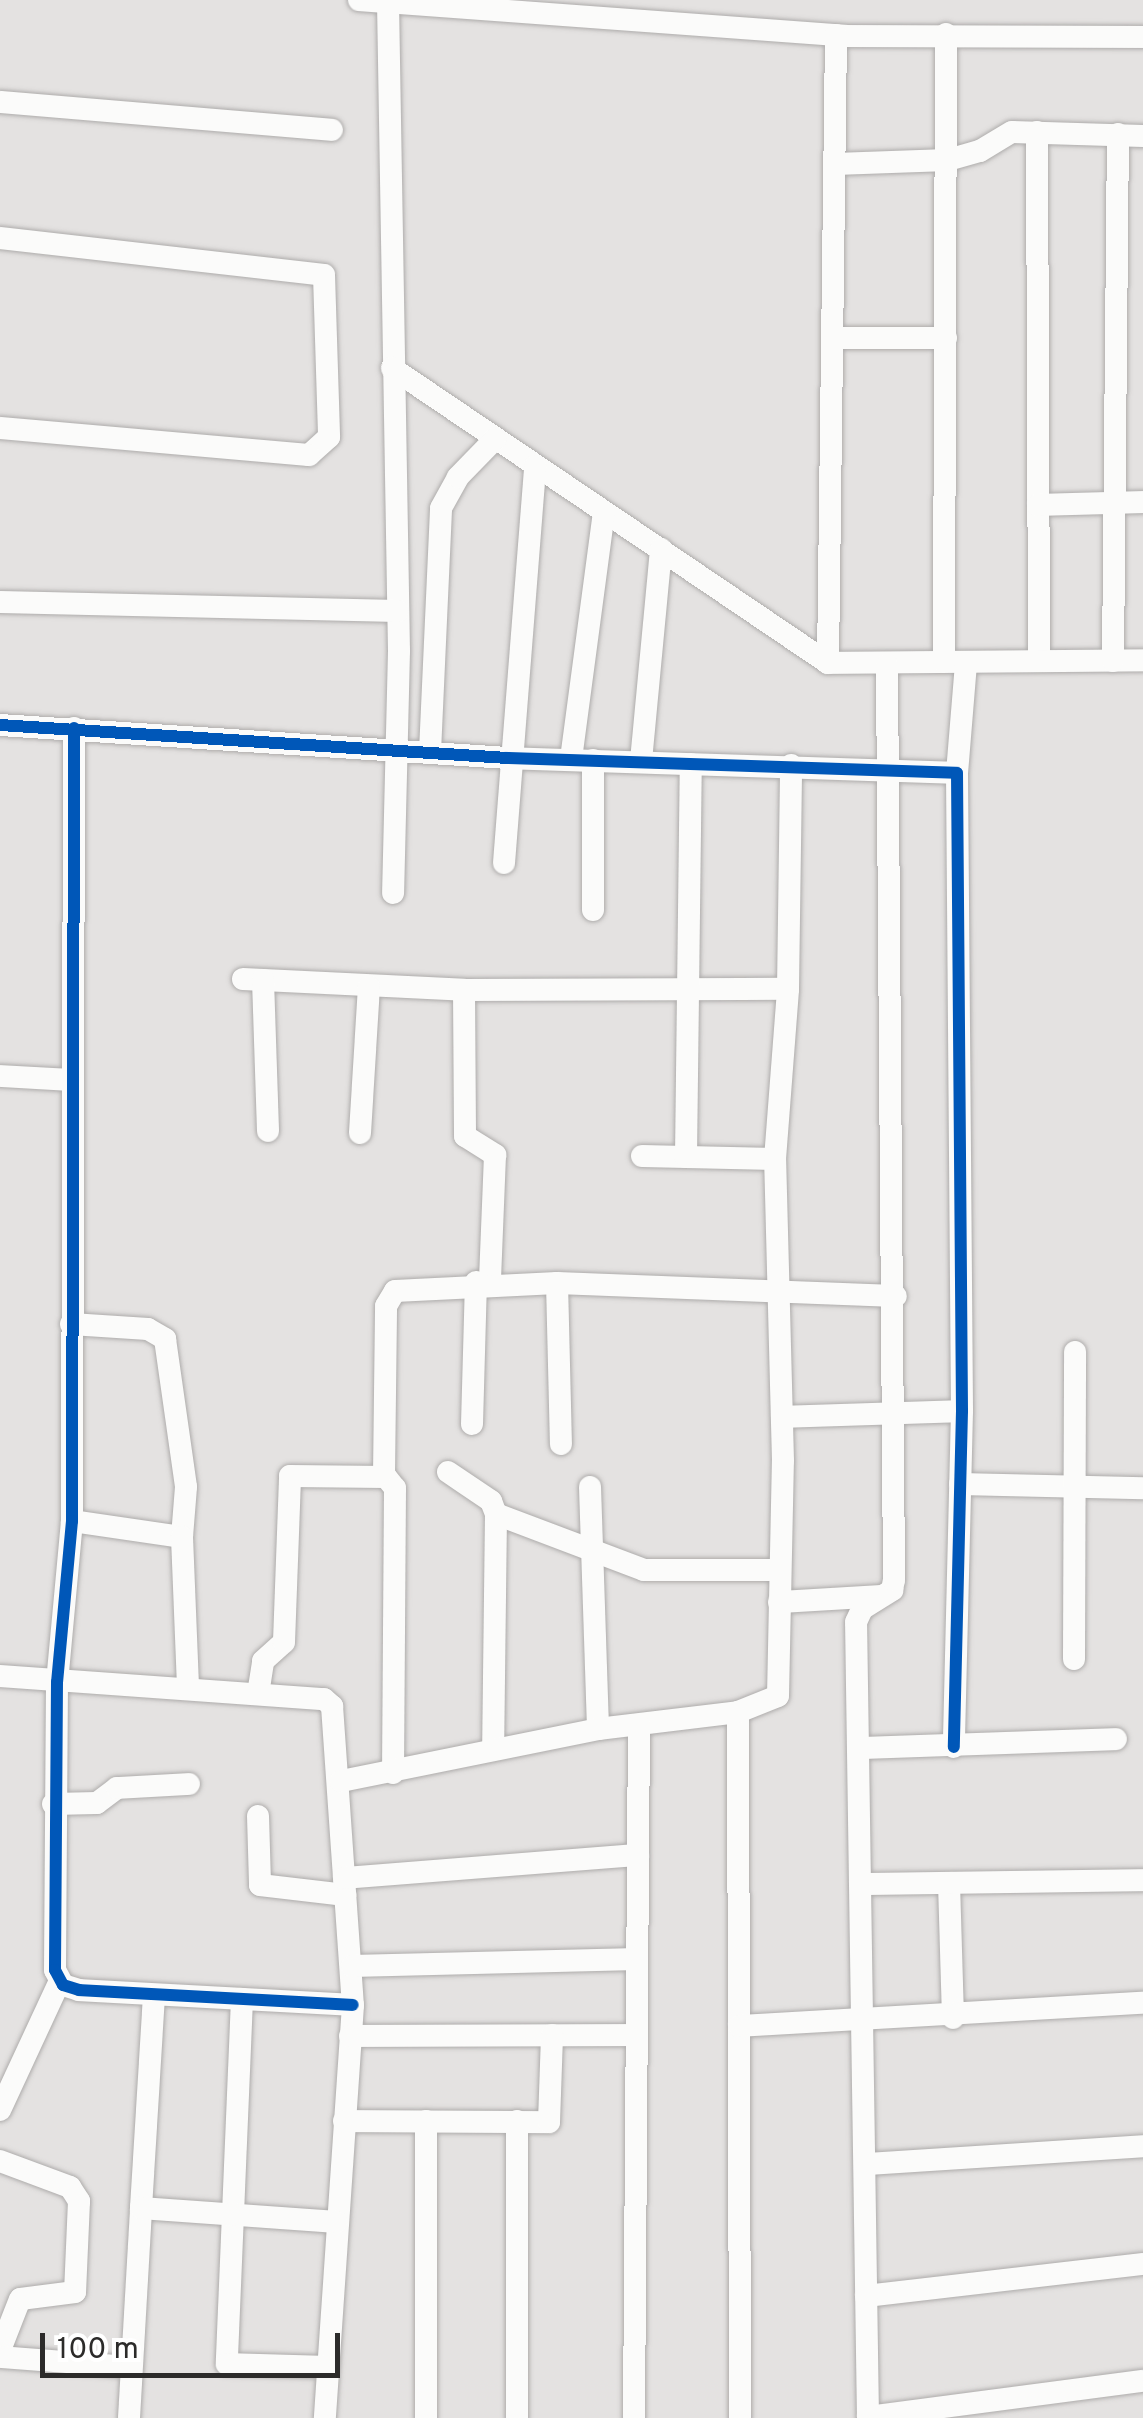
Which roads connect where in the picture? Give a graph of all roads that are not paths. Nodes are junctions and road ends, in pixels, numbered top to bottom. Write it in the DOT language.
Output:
graph roads {
  1 [pos="359,0"];
  2 [pos="388,2"];
  3 [pos="946,34"];
  4 [pos="836,36"];
  5 [pos="1143,38"];
  6 [pos="0,102"];
  7 [pos="332,130"];
  8 [pos="1037,132"];
  9 [pos="1118,134"];
  10 [pos="1143,136"];
  11 [pos="948,160"];
  12 [pos="835,164"];
  13 [pos="0,238"];
  14 [pos="835,338"];
  15 [pos="946,338"];
  16 [pos="392,368"];
  17 [pos="0,428"];
  18 [pos="495,439"];
  19 [pos="535,466"];
  20 [pos="1115,502"];
  21 [pos="1143,502"];
  22 [pos="1038,506"];
  23 [pos="604,512"];
  24 [pos="661,549"];
  25 [pos="0,602"];
  26 [pos="398,611"];
  27 [pos="1039,660"];
  28 [pos="1143,660"];
  29 [pos="1113,661"];
  30 [pos="955,662"];
  31 [pos="828,663"];
  32 [pos="887,665"];
  33 [pos="0,725"];
  34 [pos="74,728"];
  35 [pos="395,750"];
  36 [pos="430,752"];
  37 [pos="507,758"];
  38 [pos="582,759"];
  39 [pos="641,761"];
  40 [pos="691,764"];
  41 [pos="790,765"];
  42 [pos="887,773"];
  43 [pos="957,773"];
  44 [pos="504,864"];
  45 [pos="393,892"];
  46 [pos="594,910"];
  47 [pos="690,986"];
  48 [pos="368,987"];
  49 [pos="788,989"];
  50 [pos="464,990"];
  51 [pos="0,1076"];
  52 [pos="69,1080"];
  53 [pos="268,1132"];
  54 [pos="360,1133"];
  55 [pos="642,1156"];
  56 [pos="686,1157"];
  57 [pos="775,1159"];
  58 [pos="483,1282"];
  59 [pos="557,1283"];
  60 [pos="774,1291"];
  61 [pos="896,1296"];
  62 [pos="70,1324"];
  63 [pos="1075,1352"];
  64 [pos="898,1410"];
  65 [pos="962,1411"];
  66 [pos="782,1417"];
  67 [pos="472,1424"];
  68 [pos="561,1444"];
  69 [pos="448,1472"];
  70 [pos="384,1475"];
  71 [pos="960,1484"];
  72 [pos="590,1487"];
  73 [pos="1143,1488"];
  74 [pos="1076,1489"];
  75 [pos="496,1514"];
  76 [pos="72,1521"];
  77 [pos="182,1537"];
  78 [pos="593,1550"];
  79 [pos="778,1570"];
  80 [pos="882,1596"];
  81 [pos="779,1602"];
  82 [pos="1074,1659"];
  83 [pos="0,1676"];
  84 [pos="57,1682"];
  85 [pos="188,1689"];
  86 [pos="258,1694"];
  87 [pos="738,1712"];
  88 [pos="638,1725"];
  89 [pos="598,1729"];
  90 [pos="1116,1739"];
  91 [pos="954,1747"];
  92 [pos="493,1748"];
  93 [pos="859,1748"];
  94 [pos="393,1774"];
  95 [pos="342,1781"];
  96 [pos="189,1784"];
  97 [pos="53,1804"];
  98 [pos="258,1816"];
  99 [pos="638,1855"];
  100 [pos="1143,1880"];
  101 [pos="949,1882"];
  102 [pos="860,1884"];
  103 [pos="344,1887"];
  104 [pos="637,1959"];
  105 [pos="352,1966"];
  106 [pos="60,1981"];
  107 [pos="154,1998"];
  108 [pos="242,1999"];
  109 [pos="352,2004"];
  110 [pos="1143,2004"];
  111 [pos="954,2018"];
  112 [pos="862,2021"];
  113 [pos="739,2026"];
  114 [pos="637,2034"];
  115 [pos="552,2035"];
  116 [pos="350,2036"];
  117 [pos="0,2110"];
  118 [pos="426,2120"];
  119 [pos="344,2122"];
  120 [pos="517,2122"];
  121 [pos="1143,2146"];
  122 [pos="0,2161"];
  123 [pos="867,2164"];
  124 [pos="140,2208"];
  125 [pos="233,2214"];
  126 [pos="336,2222"];
  127 [pos="1143,2264"];
  128 [pos="866,2296"];
  129 [pos="0,2354"];
  130 [pos="131,2367"];
  131 [pos="326,2367"];
  132 [pos="1143,2381"];
  133 [pos="868,2417"];
  134 [pos="129,2418"];
  135 [pos="326,2418"];
  136 [pos="426,2418"];
  137 [pos="518,2418"];
  138 [pos="634,2418"];
  139 [pos="740,2418"];
  1 -- 2 [label="street"];
  2 -- 4 [label="street"];
  2 -- 16 [label="street"];
  3 -- 4 [label="street"];
  3 -- 5 [label="street"];
  3 -- 11 [label="street"];
  4 -- 12 [label="street"];
  6 -- 7 [label="street"];
  8 -- 9 [label="street"];
  8 -- 11 [label="street"];
  8 -- 22 [label="street"];
  9 -- 10 [label="street"];
  9 -- 20 [label="street"];
  11 -- 12 [label="street"];
  11 -- 15 [label="street"];
  12 -- 14 [label="street"];
  13 -- 17 [label="street"];
  14 -- 15 [label="street"];
  14 -- 31 [label="street"];
  15 -- 30 [label="street"];
  16 -- 18 [label="street"];
  16 -- 26 [label="street"];
  18 -- 19 [label="street"];
  18 -- 36 [label="street"];
  19 -- 23 [label="street"];
  19 -- 37 [label="street"];
  20 -- 21 [label="street"];
  20 -- 22 [label="street"];
  20 -- 29 [label="street"];
  22 -- 27 [label="street"];
  23 -- 24 [label="street"];
  23 -- 38 [label="street"];
  24 -- 31 [label="street"];
  24 -- 39 [label="street"];
  25 -- 26 [label="street"];
  26 -- 35 [label="street"];
  27 -- 29 [label="street"];
  27 -- 30 [label="street"];
  28 -- 29 [label="street"];
  30 -- 32 [label="street"];
  30 -- 43 [label="street"];
  31 -- 32 [label="street"];
  32 -- 42 [label="street"];
  33 -- 34 [label="street"];
  34 -- 35 [label="street"];
  34 -- 52 [label="street"];
  35 -- 36 [label="street"];
  35 -- 45 [label="street"];
  36 -- 37 [label="street"];
  37 -- 38 [label="street"];
  37 -- 44 [label="street"];
  38 -- 39 [label="street"];
  38 -- 46 [label="street"];
  39 -- 40 [label="street"];
  40 -- 41 [label="street"];
  40 -- 47 [label="street"];
  41 -- 42 [label="street"];
  41 -- 49 [label="street"];
  42 -- 43 [label="street"];
  42 -- 61 [label="street"];
  43 -- 65 [label="street"];
  47 -- 49 [label="street"];
  47 -- 50 [label="street"];
  47 -- 56 [label="street"];
  48 -- 50 [label="street"];
  48 -- 53 [label="street"];
  48 -- 54 [label="street"];
  49 -- 57 [label="street"];
  50 -- 58 [label="street"];
  51 -- 52 [label="street"];
  52 -- 62 [label="street"];
  55 -- 56 [label="street"];
  56 -- 57 [label="street"];
  57 -- 60 [label="street"];
  58 -- 59 [label="street"];
  58 -- 67 [label="street"];
  58 -- 70 [label="street"];
  59 -- 60 [label="street"];
  59 -- 68 [label="street"];
  60 -- 61 [label="street"];
  60 -- 66 [label="street"];
  61 -- 64 [label="street"];
  62 -- 76 [label="street"];
  62 -- 77 [label="street"];
  63 -- 74 [label="street"];
  64 -- 65 [label="street"];
  64 -- 66 [label="street"];
  64 -- 80 [label="street"];
  65 -- 71 [label="street"];
  66 -- 79 [label="street"];
  69 -- 75 [label="street"];
  70 -- 86 [label="street"];
  70 -- 94 [label="street"];
  71 -- 74 [label="street"];
  71 -- 91 [label="street"];
  72 -- 78 [label="street"];
  73 -- 74 [label="street"];
  74 -- 82 [label="street"];
  75 -- 78 [label="street"];
  75 -- 92 [label="street"];
  76 -- 77 [label="street"];
  76 -- 84 [label="street"];
  77 -- 85 [label="street"];
  78 -- 79 [label="street"];
  78 -- 89 [label="street"];
  79 -- 81 [label="street"];
  80 -- 81 [label="street"];
  80 -- 93 [label="street"];
  81 -- 87 [label="street"];
  83 -- 84 [label="street"];
  84 -- 85 [label="street"];
  84 -- 97 [label="street"];
  85 -- 86 [label="street"];
  86 -- 95 [label="street"];
  87 -- 88 [label="street"];
  87 -- 113 [label="street"];
  88 -- 89 [label="street"];
  88 -- 99 [label="street"];
  89 -- 92 [label="street"];
  90 -- 91 [label="street"];
  91 -- 93 [label="street"];
  92 -- 94 [label="street"];
  93 -- 102 [label="street"];
  94 -- 95 [label="street"];
  95 -- 103 [label="street"];
  96 -- 97 [label="street"];
  97 -- 106 [label="street"];
  98 -- 103 [label="street"];
  99 -- 103 [label="street"];
  99 -- 104 [label="street"];
  100 -- 101 [label="street"];
  101 -- 102 [label="street"];
  101 -- 111 [label="street"];
  102 -- 112 [label="street"];
  103 -- 105 [label="street"];
  104 -- 105 [label="street"];
  104 -- 114 [label="street"];
  105 -- 109 [label="street"];
  106 -- 107 [label="street"];
  106 -- 117 [label="street"];
  107 -- 108 [label="street"];
  107 -- 124 [label="street"];
  108 -- 109 [label="street"];
  108 -- 125 [label="street"];
  109 -- 116 [label="street"];
  110 -- 111 [label="street"];
  111 -- 112 [label="street"];
  112 -- 113 [label="street"];
  112 -- 123 [label="street"];
  113 -- 139 [label="street"];
  114 -- 115 [label="street"];
  114 -- 138 [label="street"];
  115 -- 116 [label="street"];
  115 -- 120 [label="street"];
  116 -- 119 [label="street"];
  118 -- 119 [label="street"];
  118 -- 120 [label="street"];
  118 -- 136 [label="street"];
  119 -- 126 [label="street"];
  120 -- 137 [label="street"];
  121 -- 123 [label="street"];
  122 -- 129 [label="street"];
  123 -- 128 [label="street"];
  124 -- 125 [label="street"];
  124 -- 130 [label="street"];
  125 -- 126 [label="street"];
  125 -- 131 [label="street"];
  126 -- 131 [label="street"];
  127 -- 128 [label="street"];
  128 -- 133 [label="street"];
  129 -- 130 [label="street"];
  130 -- 134 [label="street"];
  131 -- 135 [label="street"];
  132 -- 133 [label="street"];
}
